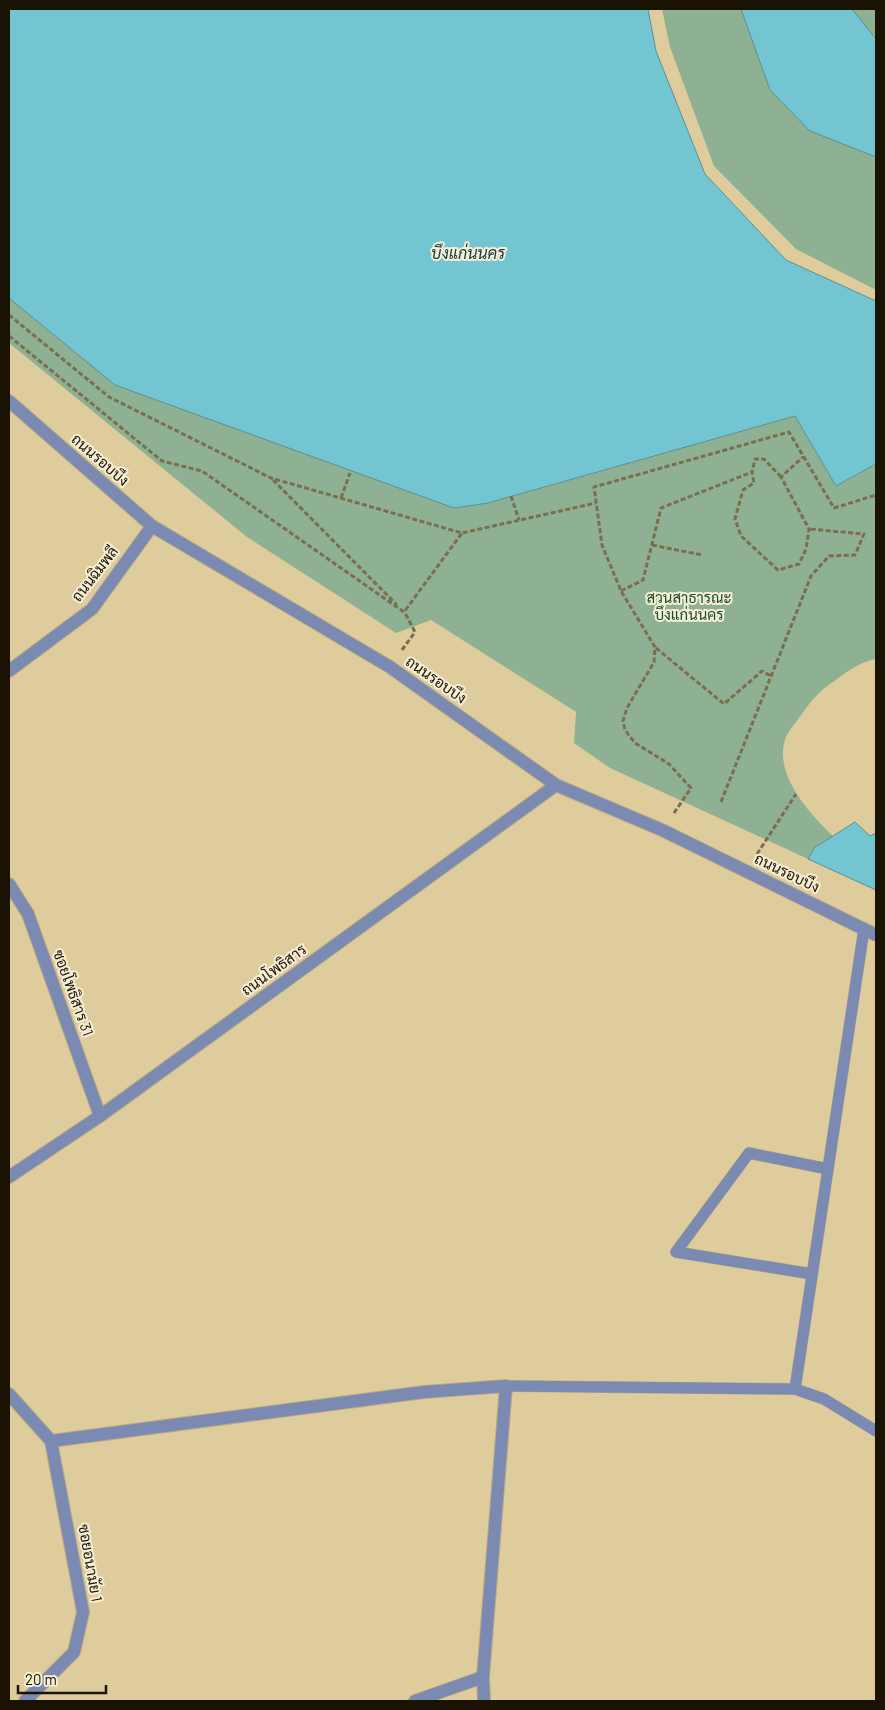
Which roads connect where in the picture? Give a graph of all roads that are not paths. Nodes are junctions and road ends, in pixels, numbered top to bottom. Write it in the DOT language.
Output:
graph roads {
  1 [pos="9,401"];
  2 [pos="152,526"];
  3 [pos="9,672"];
  4 [pos="556,785"];
  5 [pos="9,884"];
  6 [pos="864,929"];
  7 [pos="876,935"];
  8 [pos="100,1116"];
  9 [pos="828,1169"];
  10 [pos="9,1177"];
  11 [pos="812,1274"];
  12 [pos="506,1386"];
  13 [pos="795,1389"];
  14 [pos="9,1394"];
  15 [pos="876,1430"];
  16 [pos="51,1441"];
  17 [pos="483,1677"];
  18 [pos="25,1701"];
  19 [pos="415,1701"];
  20 [pos="484,1701"];
  1 -- 2 [label="street, ถนนรอบบึง"];
  2 -- 3 [label="street, ถนนฉิมพลี"];
  2 -- 4 [label="street, ถนนรอบบึง"];
  4 -- 6 [label="street, ถนนรอบบึง"];
  4 -- 8 [label="street, ถนนโพธิสาร"];
  5 -- 8 [label="street, ซอยโพธิสาร 31"];
  6 -- 7 [label="street, ถนนรอบบึง"];
  6 -- 9 [label="lane"];
  8 -- 10 [label="street, ถนนโพธิสาร"];
  9 -- 11 [label="lane"];
  9 -- 11 [label="lane"];
  11 -- 13 [label="lane"];
  12 -- 13 [label="lane"];
  12 -- 16 [label="street"];
  12 -- 17 [label="street"];
  13 -- 15 [label="lane"];
  14 -- 16 [label="street"];
  16 -- 18 [label="street, ซอยอนามัย 1"];
  17 -- 19 [label="street"];
  17 -- 20 [label="street"];
}
